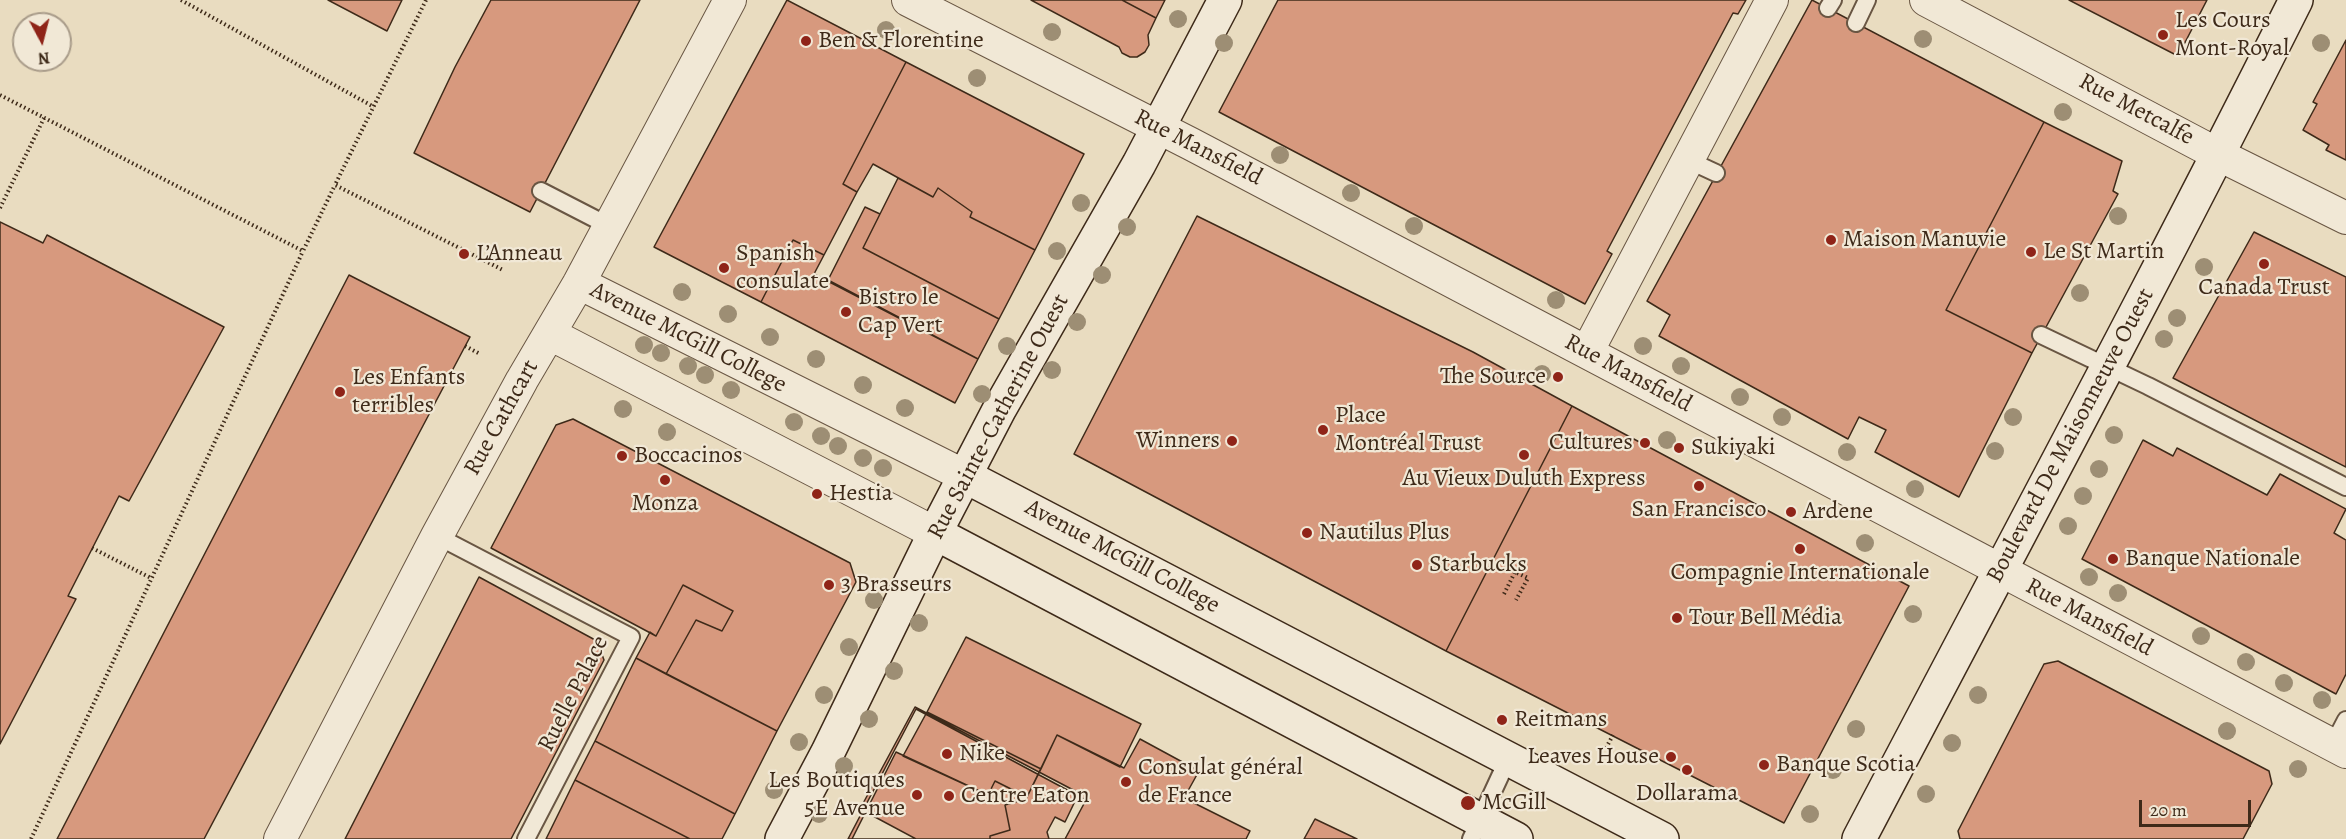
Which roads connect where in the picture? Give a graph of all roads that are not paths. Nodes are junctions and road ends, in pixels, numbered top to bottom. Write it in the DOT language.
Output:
graph roads {
  1 [pos="730,0"];
  2 [pos="908,0"];
  3 [pos="1225,0"];
  4 [pos="1772,0"];
  5 [pos="1867,0"];
  6 [pos="1926,0"];
  7 [pos="2296,0"];
  8 [pos="941,8"];
  9 [pos="1856,23"];
  10 [pos="1158,128"];
  11 [pos="2219,155"];
  12 [pos="1688,160"];
  13 [pos="1716,173"];
  14 [pos="541,191"];
  15 [pos="2346,218"];
  16 [pos="609,226"];
  17 [pos="579,283"];
  18 [pos="550,334"];
  19 [pos="2041,335"];
  20 [pos="1587,352"];
  21 [pos="2109,367"];
  22 [pos="965,476"];
  23 [pos="2346,487"];
  24 [pos="935,533"];
  25 [pos="437,536"];
  26 [pos="2000,572"];
  27 [pos="2342,739"];
  28 [pos="1508,759"];
  29 [pos="1475,830"];
  30 [pos="280,839"];
  31 [pos="526,839"];
  32 [pos="782,839"];
  33 [pos="1516,839"];
  34 [pos="1662,839"];
  35 [pos="1859,839"];
  1 -- 16 [label="street, Rue Cathcart"];
  2 -- 8 [label="street, Rue Mansfield"];
  3 -- 10 [label="street, Rue Sainte-Catherine Ouest"];
  4 -- 12 [label="street"];
  5 -- 9 [label="lane"];
  6 -- 11 [label="street, Rue Metcalfe"];
  7 -- 11 [label="street, Boulevard De Maisonneuve Ouest"];
  8 -- 10 [label="street, Rue Mansfield"];
  10 -- 20 [label="street, Rue Mansfield"];
  10 -- 22 [label="street, Rue Sainte-Catherine Ouest"];
  11 -- 15 [label="street, Rue Metcalfe"];
  11 -- 21 [label="street, Boulevard De Maisonneuve Ouest"];
  12 -- 13 [label="lane"];
  12 -- 20 [label="street"];
  14 -- 16 [label="lane"];
  16 -- 17 [label="street, Rue Cathcart"];
  17 -- 18 [label="street, Rue Cathcart"];
  17 -- 22 [label="street, Avenue McGill College"];
  18 -- 24 [label="street"];
  18 -- 25 [label="street, Rue Cathcart"];
  19 -- 21 [label="lane"];
  20 -- 26 [label="street, Rue Mansfield"];
  21 -- 23 [label="lane"];
  21 -- 26 [label="street, Boulevard De Maisonneuve Ouest"];
  22 -- 24 [label="street, Rue Sainte-Catherine Ouest"];
  22 -- 28 [label="street, Avenue McGill College"];
  24 -- 29 [label="street"];
  24 -- 32 [label="street, Rue Sainte-Catherine Ouest"];
  25 -- 30 [label="street, Rue Cathcart"];
  25 -- 31 [label="lane, Ruelle Palace"];
  26 -- 27 [label="street, Rue Mansfield"];
  26 -- 35 [label="street, Boulevard De Maisonneuve Ouest"];
  28 -- 29 [label="lane"];
  28 -- 34 [label="street, Avenue McGill College"];
  29 -- 33 [label="street"];
}
